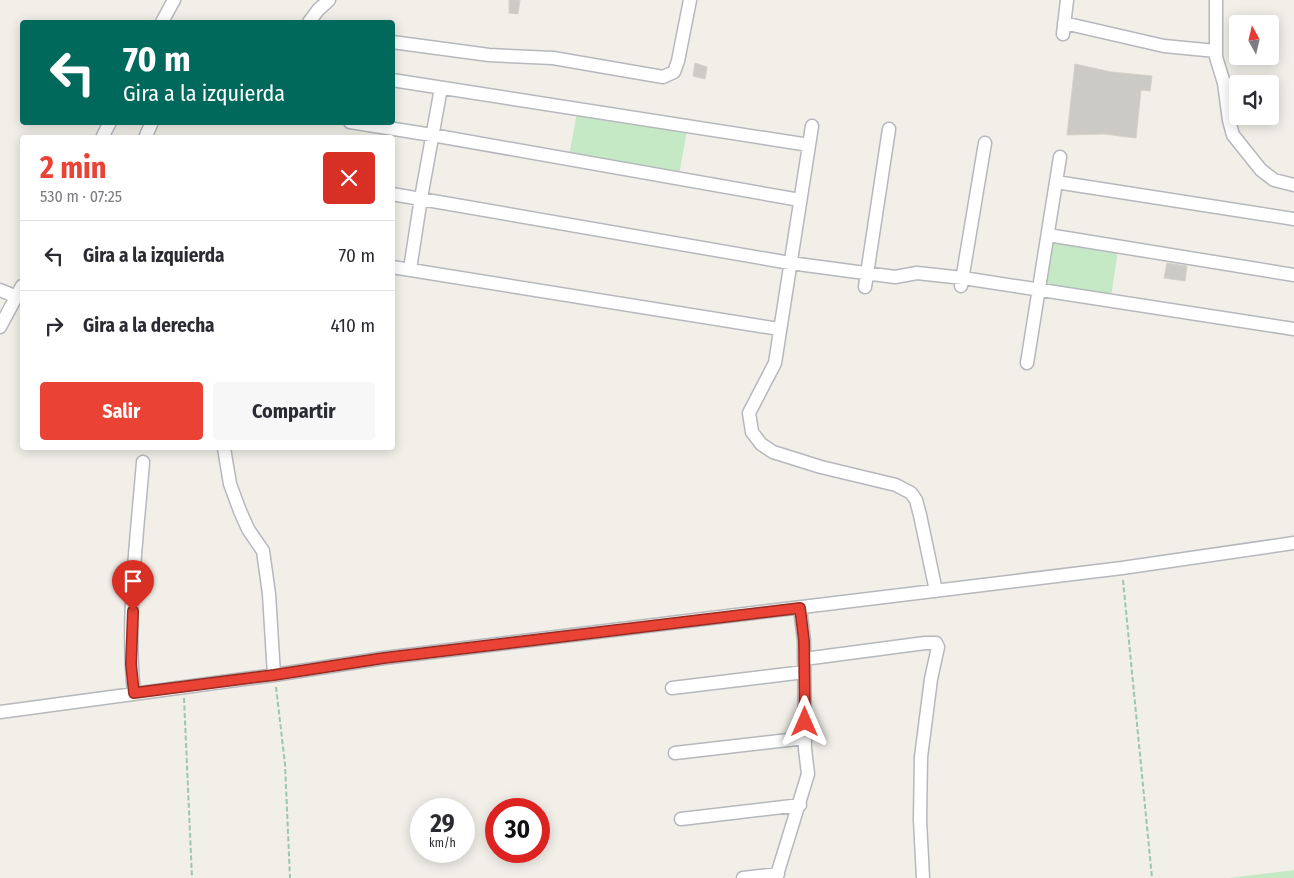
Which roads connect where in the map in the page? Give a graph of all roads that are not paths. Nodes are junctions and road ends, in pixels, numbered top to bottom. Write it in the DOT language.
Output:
graph roads {
  1 [pos="174,0"];
  2 [pos="329,0"];
  3 [pos="690,0"];
  4 [pos="1067,0"];
  5 [pos="1216,0"];
  6 [pos="163,20"];
  7 [pos="310,20"];
  8 [pos="395,42"];
  9 [pos="1216,51"];
  10 [pos="395,80"];
  11 [pos="441,88"];
  12 [pos="369,125"];
  13 [pos="812,126"];
  14 [pos="890,129"];
  15 [pos="432,135"];
  16 [pos="985,144"];
  17 [pos="809,145"];
  18 [pos="1060,157"];
  19 [pos="1056,182"];
  20 [pos="1294,185"];
  21 [pos="395,194"];
  22 [pos="421,198"];
  23 [pos="800,200"];
  24 [pos="1294,220"];
  25 [pos="1048,235"];
  26 [pos="790,263"];
  27 [pos="395,267"];
  28 [pos="410,269"];
  29 [pos="868,273"];
  30 [pos="1294,275"];
  31 [pos="962,282"];
  32 [pos="865,287"];
  33 [pos="0,290"];
  34 [pos="1040,290"];
  35 [pos="20,292"];
  36 [pos="0,327"];
  37 [pos="779,329"];
  38 [pos="1294,329"];
  39 [pos="1027,364"];
  40 [pos="224,450"];
  41 [pos="143,462"];
  42 [pos="1294,543"];
  43 [pos="936,591"];
  44 [pos="800,608"];
  45 [pos="804,659"];
  46 [pos="804,672"];
  47 [pos="274,675"];
  48 [pos="672,688"];
  49 [pos="134,693"];
  50 [pos="0,712"];
  51 [pos="805,738"];
  52 [pos="675,753"];
  53 [pos="800,805"];
  54 [pos="681,819"];
  55 [pos="777,876"];
  56 [pos="743,878"];
  57 [pos="923,878"];
  1 -- 6 [label="street"];
  2 -- 7 [label="street"];
  3 -- 8 [label="street"];
  4 -- 9 [label="street"];
  5 -- 9 [label="street"];
  9 -- 20 [label="street"];
  10 -- 11 [label="street"];
  11 -- 15 [label="street"];
  11 -- 17 [label="street"];
  12 -- 15 [label="street"];
  13 -- 17 [label="street"];
  14 -- 29 [label="street"];
  15 -- 22 [label="street"];
  15 -- 23 [label="street"];
  16 -- 31 [label="street"];
  17 -- 23 [label="street"];
  18 -- 19 [label="street"];
  19 -- 24 [label="street"];
  19 -- 25 [label="street"];
  21 -- 22 [label="street"];
  22 -- 26 [label="street"];
  22 -- 28 [label="street"];
  23 -- 26 [label="street"];
  25 -- 30 [label="street"];
  25 -- 34 [label="street"];
  26 -- 29 [label="street"];
  26 -- 37 [label="street"];
  27 -- 28 [label="street"];
  28 -- 37 [label="street"];
  29 -- 31 [label="street"];
  29 -- 32 [label="street"];
  31 -- 34 [label="street"];
  33 -- 35 [label="street"];
  34 -- 38 [label="street"];
  34 -- 39 [label="street"];
  35 -- 36 [label="street"];
  37 -- 43 [label="street"];
  40 -- 47 [label="street"];
  41 -- 49 [label="street"];
  42 -- 43 [label="street"];
  43 -- 44 [label="street"];
  44 -- 45 [label="street"];
  44 -- 47 [label="street"];
  45 -- 46 [label="street"];
  45 -- 57 [label="street"];
  46 -- 48 [label="street"];
  46 -- 51 [label="street"];
  47 -- 49 [label="street"];
  49 -- 50 [label="street"];
  51 -- 52 [label="street"];
  51 -- 53 [label="street"];
  53 -- 54 [label="street"];
  53 -- 55 [label="street"];
  55 -- 56 [label="street"];
}
